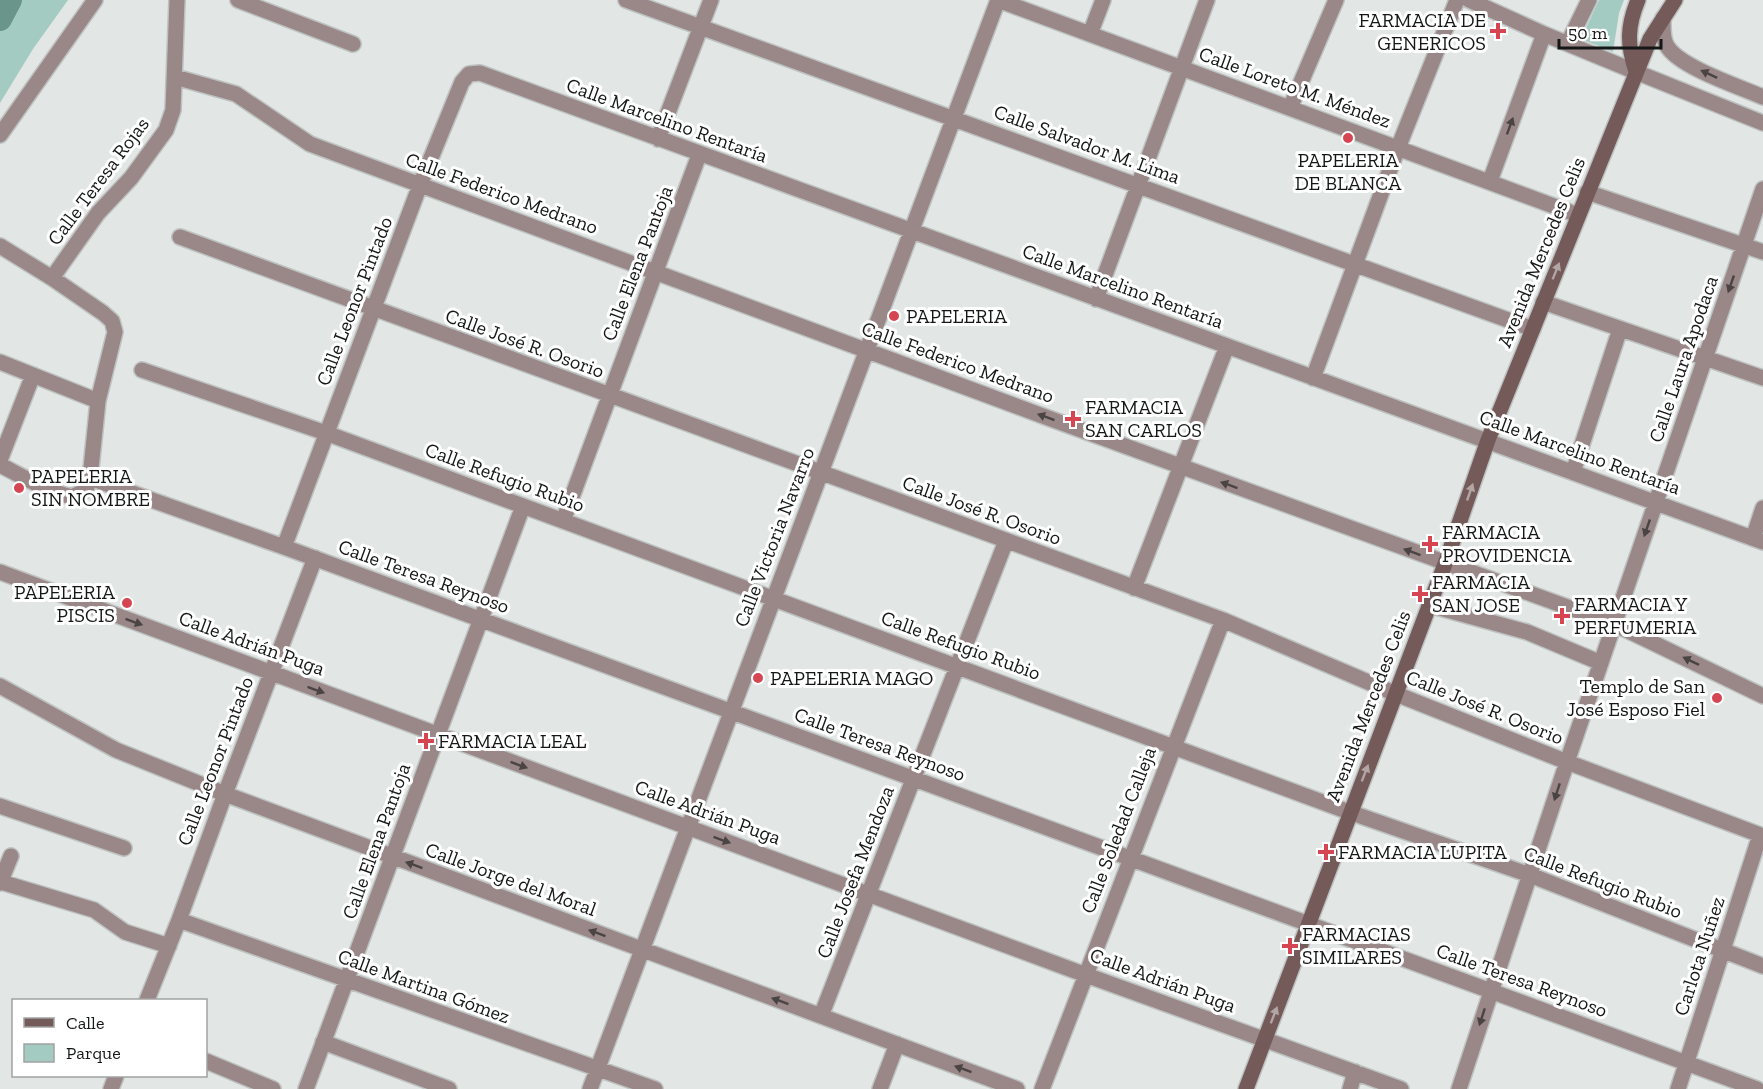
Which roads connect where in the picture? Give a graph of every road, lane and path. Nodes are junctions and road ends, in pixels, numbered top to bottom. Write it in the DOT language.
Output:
graph roads {
  1 [pos="95,0"];
  2 [pos="177,0"];
  3 [pos="238,0"];
  4 [pos="626,0"];
  5 [pos="711,0"];
  6 [pos="998,0"];
  7 [pos="1103,0"];
  8 [pos="1207,0"];
  9 [pos="1336,0"];
  10 [pos="1457,0"];
  11 [pos="1469,0"];
  12 [pos="1588,0"];
  13 [pos="1638,0"];
  14 [pos="1675,0"];
  15 [pos="1663,18"];
  16 [pos="701,26"];
  17 [pos="1090,34"];
  18 [pos="1545,34"];
  19 [pos="1568,43"];
  20 [pos="353,44"];
  21 [pos="1183,68"];
  22 [pos="1636,72"];
  23 [pos="469,74"];
  24 [pos="175,77"];
  25 [pos="1763,97"];
  26 [pos="1290,108"];
  27 [pos="954,118"];
  28 [pos="1763,123"];
  29 [pos="0,135"];
  30 [pos="658,139"];
  31 [pos="1398,148"];
  32 [pos="699,155"];
  33 [pos="1490,181"];
  34 [pos="420,185"];
  35 [pos="1139,186"];
  36 [pos="1763,189"];
  37 [pos="1587,192"];
  38 [pos="1578,215"];
  39 [pos="911,232"];
  40 [pos="180,237"];
  41 [pos="1744,245"];
  42 [pos="0,246"];
  43 [pos="1763,252"];
  44 [pos="1355,264"];
  45 [pos="656,272"];
  46 [pos="52,278"];
  47 [pos="1096,299"];
  48 [pos="1543,302"];
  49 [pos="373,309"];
  50 [pos="1533,329"];
  51 [pos="1620,329"];
  52 [pos="1227,346"];
  53 [pos="866,351"];
  54 [pos="1705,358"];
  55 [pos="0,362"];
  56 [pos="142,370"];
  57 [pos="33,375"];
  58 [pos="1313,378"];
  59 [pos="1763,378"];
  60 [pos="609,396"];
  61 [pos="98,401"];
  62 [pos="326,433"];
  63 [pos="1488,440"];
  64 [pos="0,460"];
  65 [pos="0,465"];
  66 [pos="1181,467"];
  67 [pos="1573,472"];
  68 [pos="820,473"];
  69 [pos="90,478"];
  70 [pos="1656,502"];
  71 [pos="523,506"];
  72 [pos="1763,508"];
  73 [pos="563,520"];
  74 [pos="1758,540"];
  75 [pos="1006,541"];
  76 [pos="284,547"];
  77 [pos="315,558"];
  78 [pos="1445,564"];
  79 [pos="0,572"];
  80 [pos="1134,588"];
  81 [pos="774,598"];
  82 [pos="1429,605"];
  83 [pos="481,619"];
  84 [pos="1222,620"];
  85 [pos="1614,624"];
  86 [pos="1601,663"];
  87 [pos="957,666"];
  88 [pos="271,673"];
  89 [pos="0,686"];
  90 [pos="1396,694"];
  91 [pos="1763,696"];
  92 [pos="731,711"];
  93 [pos="438,735"];
  94 [pos="1173,747"];
  95 [pos="1567,762"];
  96 [pos="913,778"];
  97 [pos="225,794"];
  98 [pos="0,806"];
  99 [pos="1349,812"];
  100 [pos="688,827"];
  101 [pos="1761,836"];
  102 [pos="124,848"];
  103 [pos="11,856"];
  104 [pos="392,857"];
  105 [pos="1130,858"];
  106 [pos="1530,875"];
  107 [pos="0,883"];
  108 [pos="868,894"];
  109 [pos="179,920"];
  110 [pos="1308,924"];
  111 [pos="169,946"];
  112 [pos="642,950"];
  113 [pos="1722,951"];
  114 [pos="1763,966"];
  115 [pos="1086,975"];
  116 [pos="346,980"];
  117 [pos="1491,991"];
  118 [pos="147,999"];
  119 [pos="821,1016"];
  120 [pos="1264,1039"];
  121 [pos="323,1042"];
  122 [pos="897,1044"];
  123 [pos="207,1061"];
  124 [pos="1686,1063"];
  125 [pos="597,1069"];
  126 [pos="1355,1072"];
  127 [pos="273,1089"];
  128 [pos="306,1089"];
  129 [pos="449,1089"];
  130 [pos="590,1089"];
  131 [pos="655,1089"];
  132 [pos="880,1089"];
  133 [pos="1017,1089"];
  134 [pos="1042,1089"];
  135 [pos="1246,1089"];
  136 [pos="1350,1089"];
  137 [pos="1401,1089"];
  138 [pos="1459,1089"];
  139 [pos="1678,1089"];
  140 [pos="1757,1089"];
  1 -- 29 [label="street"];
  2 -- 24 [label="street, Calle Teresa Rojas"];
  3 -- 20 [label="street"];
  4 -- 16 [label="street, Calle Salvador M. Lima"];
  5 -- 16 [label="street"];
  6 -- 17 [label="street, Calle Loreto M. Méndez"];
  6 -- 27 [label="street, Calle Victoria Navarro"];
  7 -- 17 [label="street"];
  8 -- 21 [label="street"];
  9 -- 26 [label="street"];
  10 -- 31 [label="street"];
  11 -- 18 [label="street"];
  12 -- 19 [label="street"];
  13 -- 22 [label="main road"];
  14 -- 15 [label="main road, Avenida Mercedes Celis"];
  15 -- 22 [label="main road, Avenida Mercedes Celis"];
  25 -- 15 [label="street, one-way"];
  16 -- 27 [label="street, Calle Salvador M. Lima"];
  16 -- 30 [label="street"];
  17 -- 21 [label="street, Calle Loreto M. Méndez"];
  18 -- 19 [label="street"];
  33 -- 18 [label="street, one-way"];
  19 -- 22 [label="street"];
  21 -- 26 [label="street, Calle Loreto M. Méndez"];
  21 -- 35 [label="street"];
  22 -- 28 [label="street"];
  22 -- 37 [label="main road, Avenida Mercedes Celis"];
  23 -- 30 [label="street, Calle Marcelino Rentaría"];
  23 -- 34 [label="street, Calle Leonor Pintado"];
  24 -- 34 [label="street, Calle Federico Medrano"];
  24 -- 46 [label="street, Calle Teresa Rojas"];
  26 -- 31 [label="street, Calle Loreto M. Méndez"];
  27 -- 35 [label="street, Calle Salvador M. Lima"];
  27 -- 39 [label="street, Calle Victoria Navarro"];
  30 -- 32 [label="street, Calle Marcelino Rentaría"];
  31 -- 33 [label="street, Calle Loreto M. Méndez"];
  31 -- 44 [label="street"];
  32 -- 39 [label="street, Calle Marcelino Rentaría"];
  32 -- 45 [label="street, Calle Elena Pantoja"];
  33 -- 38 [label="street, Calle Loreto M. Méndez"];
  34 -- 45 [label="street, Calle Federico Medrano"];
  34 -- 49 [label="street, Calle Leonor Pintado"];
  35 -- 44 [label="street, Calle Salvador M. Lima"];
  35 -- 47 [label="street"];
  36 -- 41 [label="street, Calle Laura Apodaca"];
  37 -- 38 [label="main road, Avenida Mercedes Celis"];
  37 -- 41 [label="street"];
  48 -- 38 [label="main road, Avenida Mercedes Celis, one-way"];
  39 -- 47 [label="street, Calle Marcelino Rentaría"];
  39 -- 53 [label="street, Calle Victoria Navarro"];
  40 -- 49 [label="street, Calle José R. Osorio"];
  41 -- 43 [label="street"];
  41 -- 54 [label="street, Calle Laura Apodaca, one-way"];
  42 -- 46 [label="street"];
  44 -- 50 [label="street, Calle Salvador M. Lima"];
  44 -- 58 [label="street"];
  45 -- 53 [label="street, Calle Federico Medrano"];
  45 -- 60 [label="street, Calle Elena Pantoja"];
  46 -- 61 [label="street"];
  47 -- 52 [label="street, Calle Marcelino Rentaría"];
  48 -- 50 [label="main road, Avenida Mercedes Celis"];
  48 -- 51 [label="street"];
  49 -- 60 [label="street, Calle José R. Osorio"];
  49 -- 62 [label="street, Calle Leonor Pintado"];
  50 -- 63 [label="main road, Avenida Mercedes Celis"];
  51 -- 54 [label="street"];
  51 -- 67 [label="street"];
  52 -- 58 [label="street, Calle Marcelino Rentaría"];
  52 -- 66 [label="street"];
  66 -- 53 [label="street, Calle Federico Medrano, one-way"];
  53 -- 68 [label="street, Calle Victoria Navarro"];
  54 -- 59 [label="street"];
  54 -- 70 [label="street, Calle Laura Apodaca"];
  55 -- 57 [label="street"];
  56 -- 62 [label="street, Calle Refugio Rubio"];
  57 -- 61 [label="street"];
  57 -- 64 [label="street"];
  58 -- 63 [label="street, Calle Marcelino Rentaría"];
  60 -- 68 [label="street, Calle José R. Osorio"];
  60 -- 73 [label="street, Calle Elena Pantoja"];
  61 -- 69 [label="street"];
  62 -- 71 [label="street, Calle Refugio Rubio"];
  62 -- 76 [label="street, Calle Leonor Pintado"];
  63 -- 67 [label="street, Calle Marcelino Rentaría"];
  78 -- 63 [label="main road, Avenida Mercedes Celis, one-way"];
  65 -- 69 [label="street"];
  78 -- 66 [label="street, Calle Federico Medrano, one-way"];
  66 -- 80 [label="street"];
  67 -- 70 [label="street, Calle Marcelino Rentaría"];
  68 -- 75 [label="street, Calle José R. Osorio"];
  68 -- 81 [label="street, Calle Victoria Navarro"];
  69 -- 76 [label="street, Calle Teresa Reynoso"];
  70 -- 74 [label="street, Calle Marcelino Rentaría"];
  70 -- 85 [label="street, Calle Laura Apodaca, one-way"];
  71 -- 73 [label="street, Calle Refugio Rubio"];
  71 -- 83 [label="street, Calle Elena Pantoja"];
  72 -- 74 [label="street"];
  73 -- 81 [label="street, Calle Refugio Rubio"];
  75 -- 80 [label="street, Calle José R. Osorio"];
  75 -- 87 [label="street, Calle Josefa Mendoza"];
  76 -- 77 [label="street, Calle Teresa Reynoso"];
  77 -- 83 [label="street, Calle Teresa Reynoso"];
  77 -- 88 [label="street, Calle Leonor Pintado"];
  78 -- 82 [label="main road, Avenida Mercedes Celis"];
  78 -- 85 [label="street, Calle Federico Medrano"];
  79 -- 88 [label="street, Calle Adrián Puga, one-way"];
  80 -- 84 [label="street, Calle José R. Osorio"];
  81 -- 87 [label="street, Calle Refugio Rubio"];
  81 -- 92 [label="street, Calle Victoria Navarro"];
  82 -- 86 [label="street"];
  82 -- 90 [label="main road, Avenida Mercedes Celis"];
  83 -- 92 [label="street, Calle Teresa Reynoso"];
  83 -- 93 [label="street, Calle Elena Pantoja"];
  84 -- 90 [label="street, Calle José R. Osorio"];
  84 -- 94 [label="street, Calle Soledad Calleja"];
  85 -- 86 [label="street, Calle Laura Apodaca"];
  91 -- 85 [label="street, Calle Federico Medrano, one-way"];
  86 -- 95 [label="street, Calle Laura Apodaca"];
  87 -- 94 [label="street, Calle Refugio Rubio"];
  87 -- 96 [label="street, Calle Josefa Mendoza"];
  88 -- 93 [label="street, Calle Adrián Puga, one-way"];
  88 -- 97 [label="street, Calle Leonor Pintado"];
  89 -- 97 [label="street, Calle Jorge del Moral"];
  90 -- 95 [label="street, Calle José R. Osorio"];
  99 -- 90 [label="main road, Avenida Mercedes Celis, one-way"];
  92 -- 96 [label="street, Calle Teresa Reynoso"];
  92 -- 100 [label="street, Calle Victoria Navarro"];
  93 -- 100 [label="street, Calle Adrián Puga, one-way"];
  93 -- 104 [label="street, Calle Elena Pantoja"];
  94 -- 99 [label="street, Calle Refugio Rubio"];
  94 -- 105 [label="street, Calle Soledad Calleja"];
  95 -- 101 [label="street, Calle José R. Osorio"];
  95 -- 106 [label="street, Calle Laura Apodaca, one-way"];
  96 -- 105 [label="street, Calle Teresa Reynoso"];
  96 -- 108 [label="street, Calle Josefa Mendoza"];
  97 -- 104 [label="street, Calle Jorge del Moral"];
  97 -- 109 [label="street, Calle Leonor Pintado"];
  98 -- 102 [label="street"];
  99 -- 106 [label="street, Calle Refugio Rubio"];
  99 -- 110 [label="main road, Avenida Mercedes Celis"];
  100 -- 108 [label="street, Calle Adrián Puga, one-way"];
  100 -- 112 [label="street, Calle Victoria Navarro"];
  101 -- 113 [label="street, Carlota Nuñez"];
  103 -- 107 [label="street"];
  112 -- 104 [label="street, Calle Jorge del Moral, one-way"];
  104 -- 116 [label="street, Calle Elena Pantoja"];
  105 -- 110 [label="street, Calle Teresa Reynoso"];
  105 -- 115 [label="street, Calle Soledad Calleja"];
  106 -- 113 [label="street, Calle Refugio Rubio"];
  106 -- 117 [label="street, Calle Laura Apodaca"];
  107 -- 111 [label="street"];
  108 -- 115 [label="street, Calle Adrián Puga"];
  108 -- 119 [label="street, Calle Josefa Mendoza"];
  109 -- 111 [label="street, Calle Leonor Pintado"];
  109 -- 116 [label="street, Calle Martina Gómez"];
  110 -- 117 [label="street, Calle Teresa Reynoso"];
  120 -- 110 [label="main road, Avenida Mercedes Celis, one-way"];
  111 -- 118 [label="street, Calle Leonor Pintado"];
  119 -- 112 [label="street, Calle Jorge del Moral, one-way"];
  112 -- 125 [label="street, Calle Victoria Navarro"];
  113 -- 114 [label="street, Calle Refugio Rubio"];
  113 -- 124 [label="street, Carlota Nuñez"];
  115 -- 120 [label="street, Calle Adrián Puga"];
  115 -- 134 [label="street, Calle Soledad Calleja"];
  116 -- 121 [label="street, Calle Elena Pantoja"];
  116 -- 125 [label="street, Calle Martina Gómez"];
  117 -- 124 [label="street, Calle Teresa Reynoso"];
  117 -- 138 [label="street, Calle Laura Apodaca, one-way"];
  119 -- 122 [label="street, Calle Jorge del Moral"];
  120 -- 126 [label="street, Calle Adrián Puga"];
  120 -- 135 [label="main road, Avenida Mercedes Celis"];
  121 -- 128 [label="street, Calle Elena Pantoja"];
  121 -- 129 [label="street"];
  122 -- 132 [label="street"];
  133 -- 122 [label="street, Calle Jorge del Moral, one-way"];
  123 -- 127 [label="street"];
  124 -- 139 [label="street, Carlota Nuñez"];
  124 -- 140 [label="street, Calle Teresa Reynoso"];
  125 -- 130 [label="street, Calle Victoria Navarro"];
  125 -- 131 [label="street, Calle Martina Gómez"];
  126 -- 136 [label="street"];
  126 -- 137 [label="street, Calle Adrián Puga"];
}
